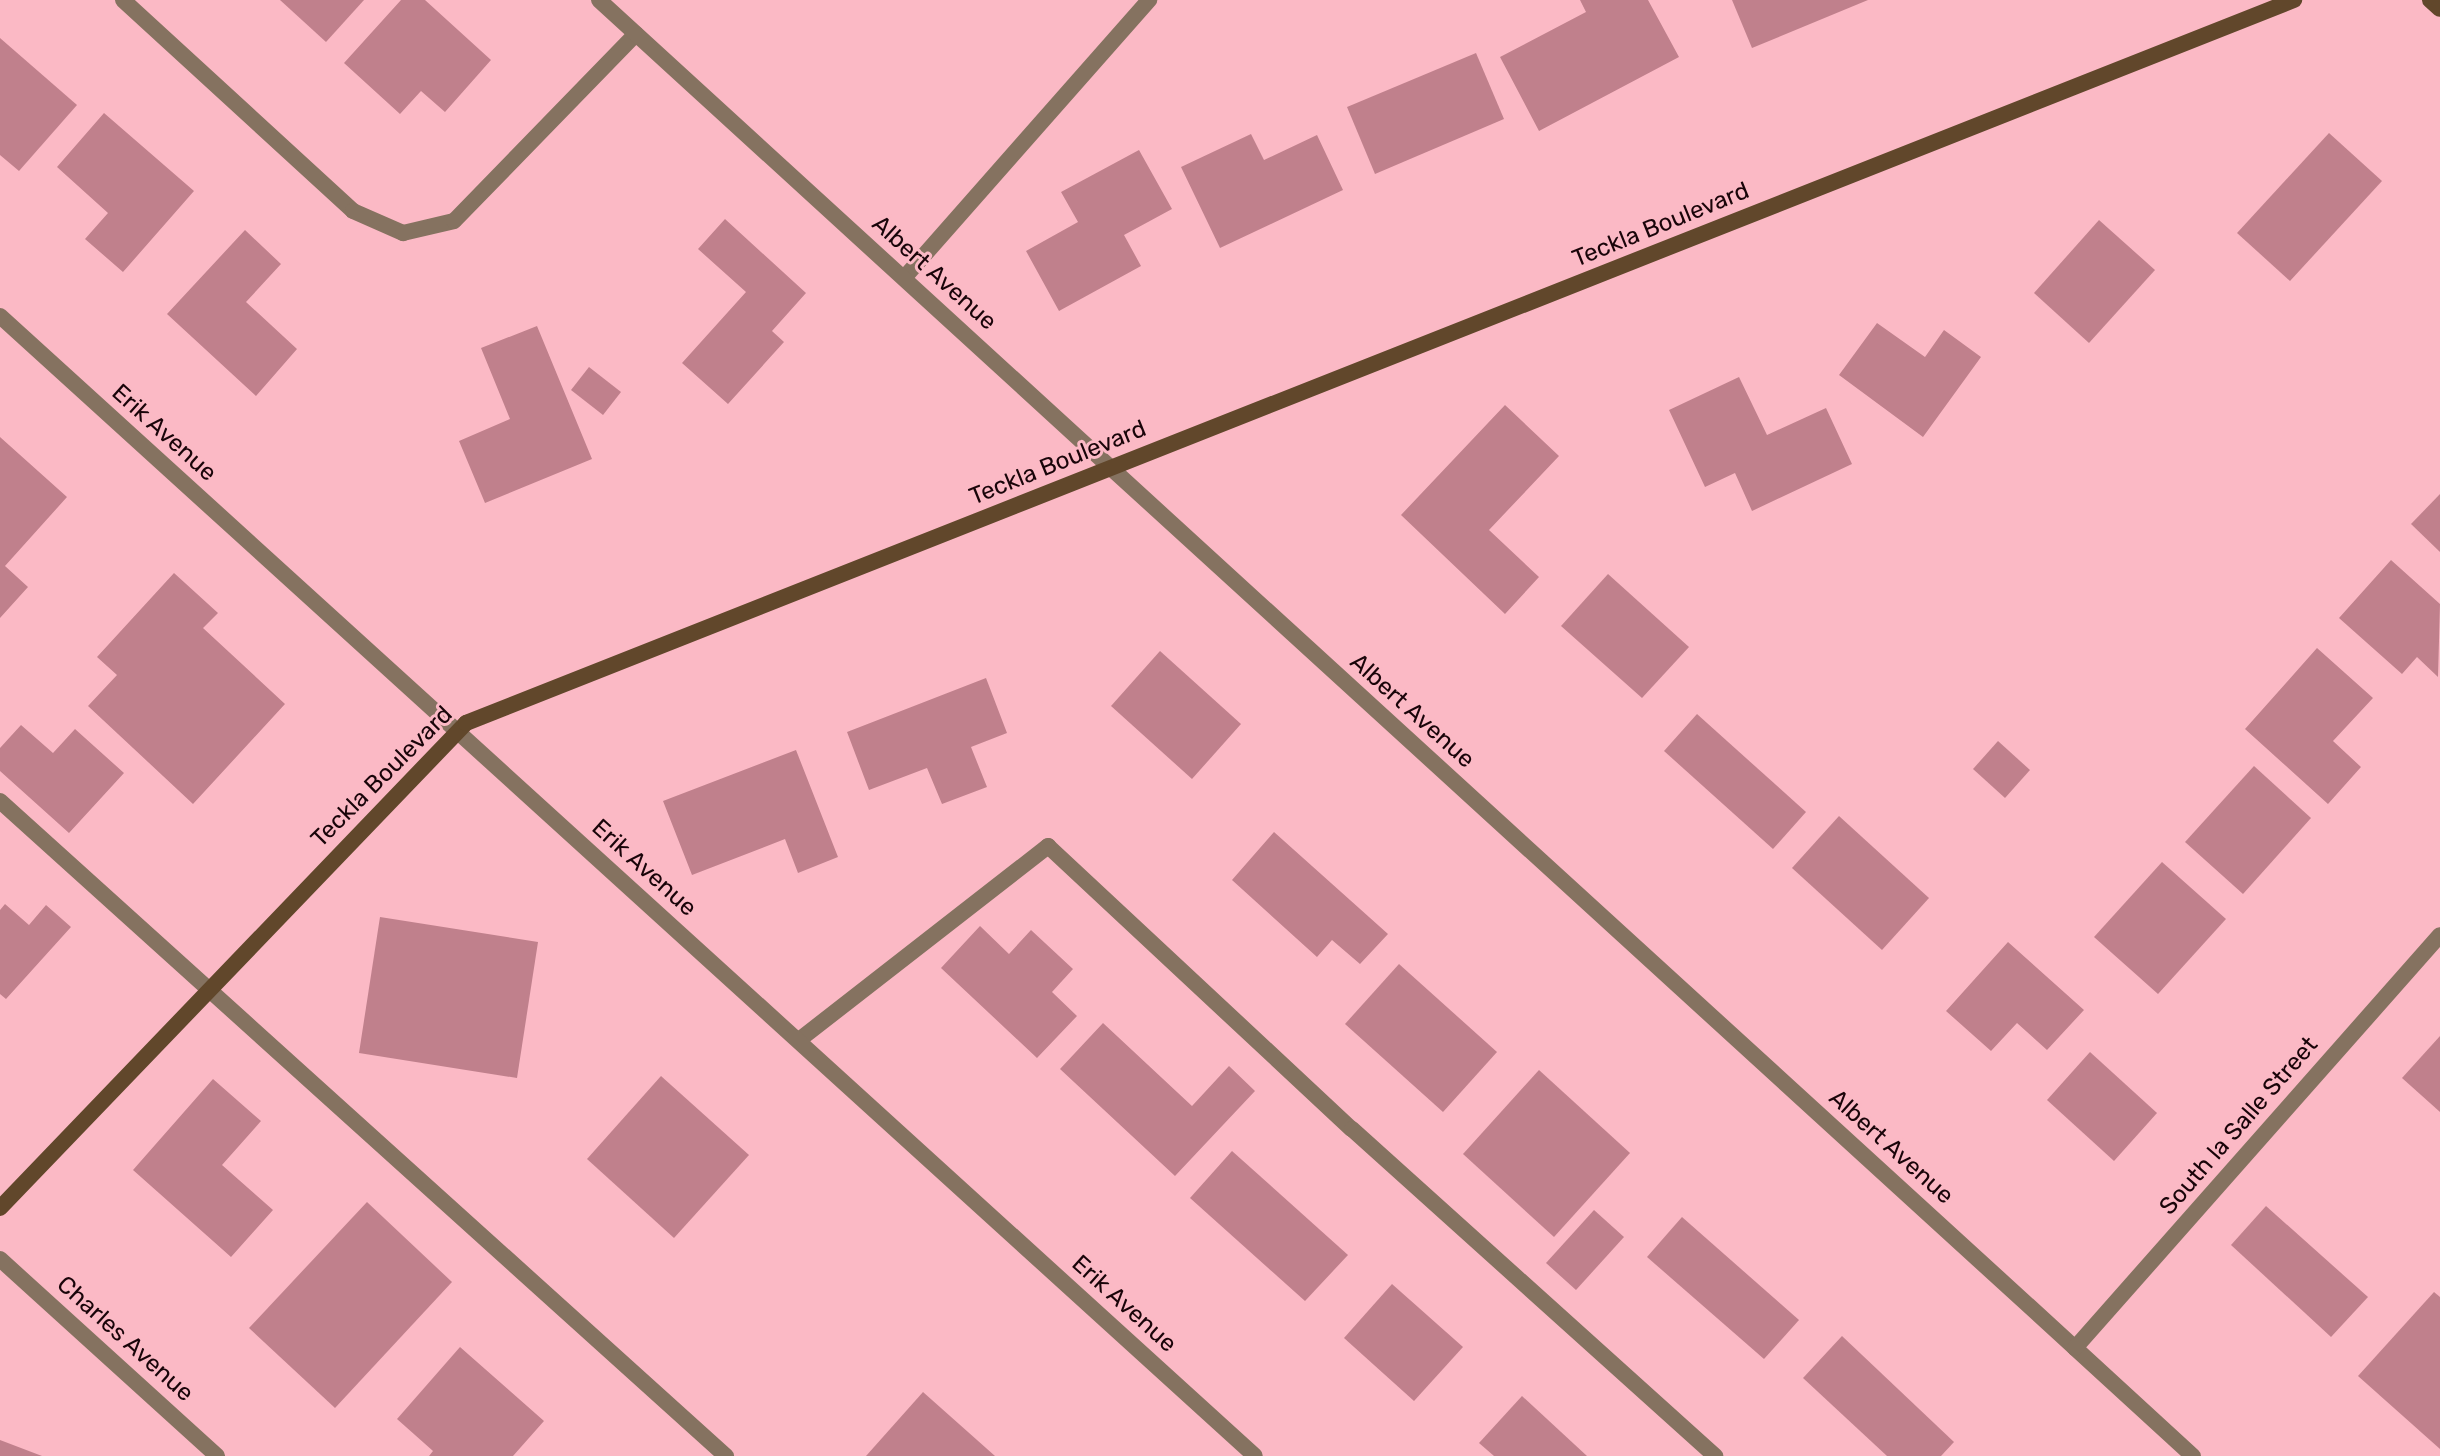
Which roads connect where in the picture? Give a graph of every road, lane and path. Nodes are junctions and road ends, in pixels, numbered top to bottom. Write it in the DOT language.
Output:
graph roads {
  1 [pos="123,0"];
  2 [pos="599,0"];
  3 [pos="1149,0"];
  4 [pos="2294,0"];
  5 [pos="2430,0"];
  6 [pos="2440,9"];
  7 [pos="636,34"];
  8 [pos="904,278"];
  9 [pos="0,316"];
  10 [pos="1111,468"];
  11 [pos="457,730"];
  12 [pos="0,801"];
  13 [pos="2440,935"];
  14 [pos="210,989"];
  15 [pos="799,1040"];
  16 [pos="0,1208"];
  17 [pos="0,1259"];
  18 [pos="2075,1348"];
  19 [pos="217,1456"];
  20 [pos="726,1456"];
  21 [pos="1255,1456"];
  22 [pos="1715,1456"];
  23 [pos="2193,1456"];
  1 -- 7 [label="street"];
  2 -- 7 [label="street, Albert Avenue"];
  3 -- 8 [label="street"];
  4 -- 10 [label="main road, Teckla Boulevard"];
  5 -- 6 [label="main road"];
  7 -- 8 [label="street, Albert Avenue"];
  8 -- 10 [label="street, Albert Avenue"];
  9 -- 11 [label="street, Erik Avenue"];
  10 -- 11 [label="main road, Teckla Boulevard"];
  10 -- 18 [label="street, Albert Avenue"];
  11 -- 14 [label="main road, Teckla Boulevard"];
  11 -- 15 [label="street, Erik Avenue"];
  12 -- 14 [label="street"];
  13 -- 18 [label="street, South la Salle Street"];
  14 -- 16 [label="main road, Teckla Boulevard"];
  14 -- 20 [label="street"];
  15 -- 21 [label="street, Erik Avenue"];
  15 -- 22 [label="street"];
  17 -- 19 [label="street, Charles Avenue"];
  18 -- 23 [label="street, Albert Avenue"];
}
